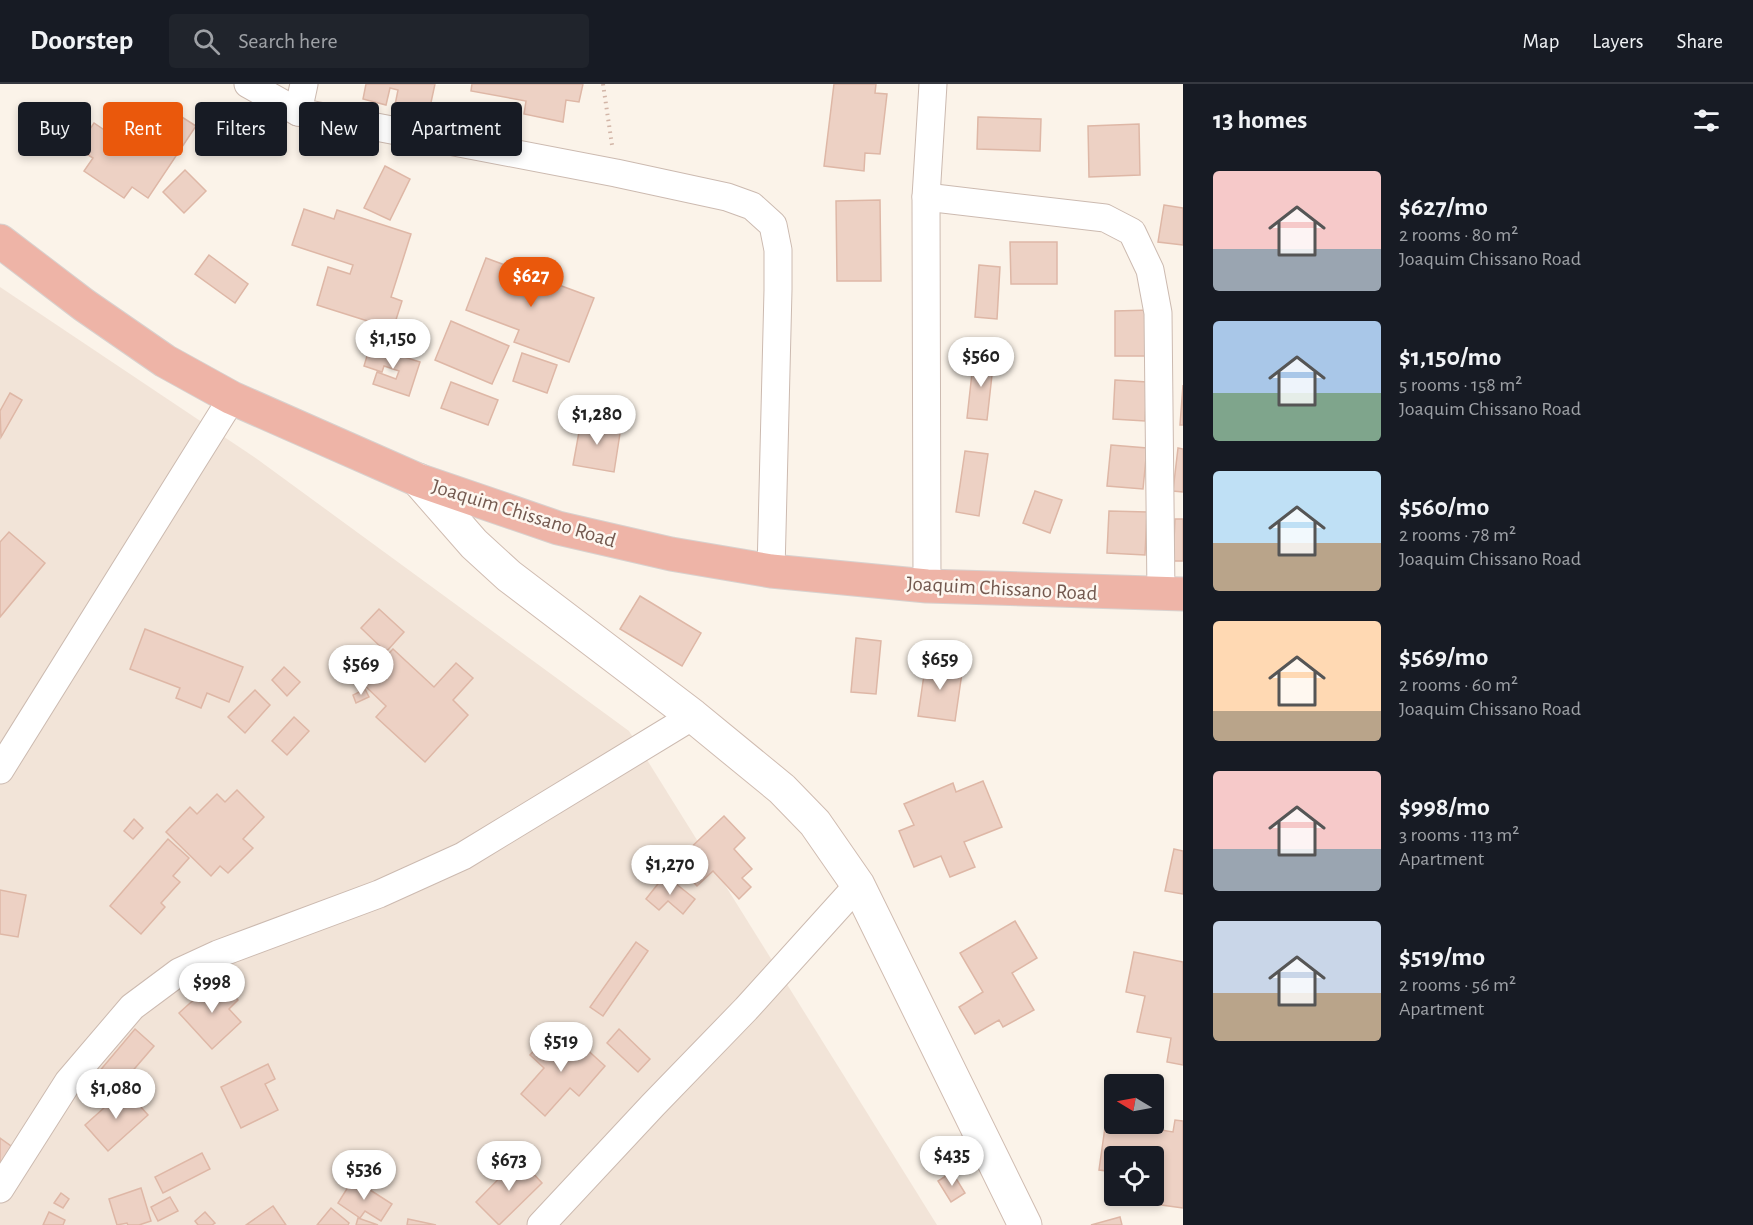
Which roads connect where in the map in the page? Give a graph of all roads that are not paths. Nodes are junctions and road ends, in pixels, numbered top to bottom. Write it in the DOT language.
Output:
graph roads {
  1 [pos="248,84"];
  2 [pos="304,84"];
  3 [pos="933,84"];
  4 [pos="298,112"];
  5 [pos="926,197"];
  6 [pos="0,241"];
  7 [pos="232,398"];
  8 [pos="418,480"];
  9 [pos="771,572"];
  10 [pos="927,586"];
  11 [pos="1172,595"];
  12 [pos="693,716"];
  13 [pos="0,770"];
  14 [pos="858,885"];
  15 [pos="0,1189"];
  16 [pos="541,1225"];
  17 [pos="1024,1225"];
  1 -- 4 [label="street"];
  2 -- 4 [label="street"];
  3 -- 5 [label="street"];
  4 -- 9 [label="street"];
  5 -- 10 [label="street"];
  5 -- 11 [label="street"];
  6 -- 7 [label="highway, Joaquim Chissano Road"];
  7 -- 8 [label="highway, Joaquim Chissano Road"];
  7 -- 13 [label="street"];
  8 -- 9 [label="highway, Joaquim Chissano Road"];
  8 -- 12 [label="street"];
  9 -- 10 [label="highway, Joaquim Chissano Road"];
  10 -- 11 [label="highway, Joaquim Chissano Road"];
  12 -- 14 [label="street"];
  12 -- 15 [label="street"];
  14 -- 16 [label="street"];
  14 -- 17 [label="street"];
}
